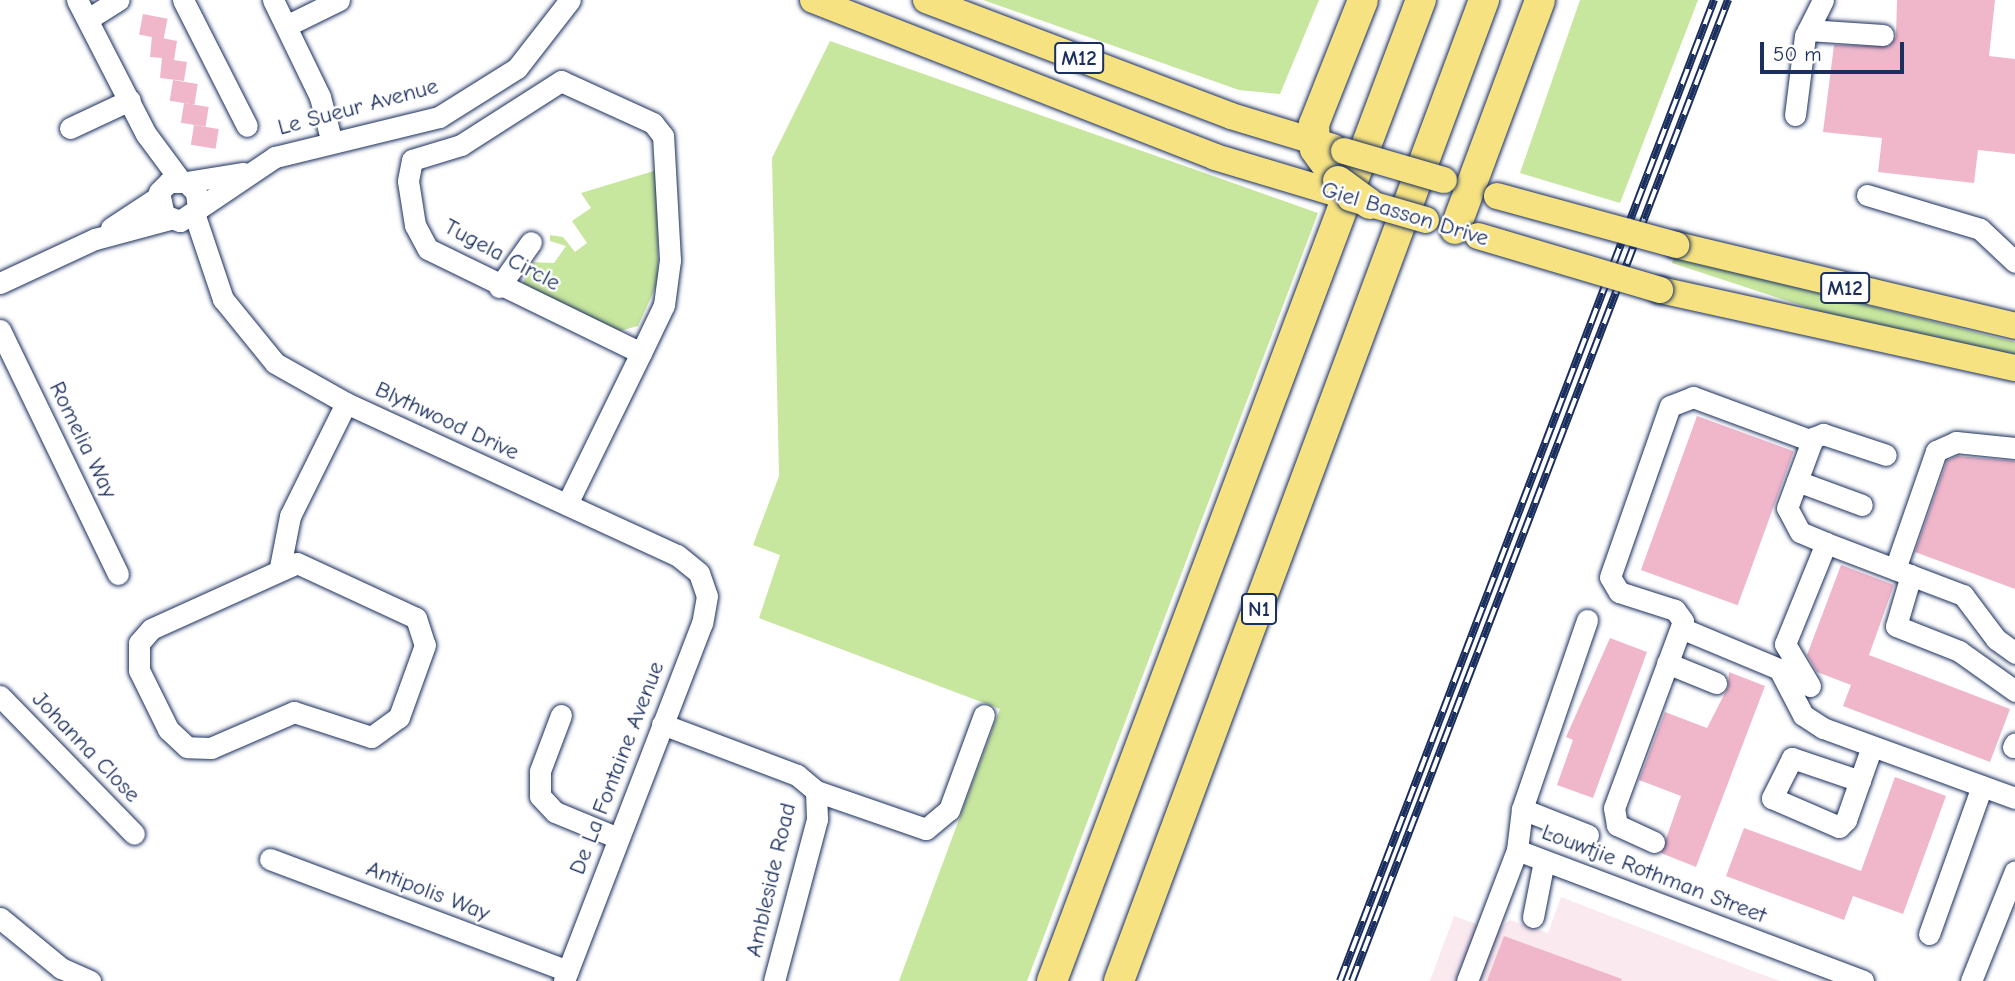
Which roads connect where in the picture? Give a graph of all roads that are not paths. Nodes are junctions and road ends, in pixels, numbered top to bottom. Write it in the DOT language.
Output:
graph roads {
  1 [pos="119,0"];
  2 [pos="183,0"];
  3 [pos="273,0"];
  4 [pos="340,0"];
  5 [pos="570,0"];
  6 [pos="813,0"];
  7 [pos="926,0"];
  8 [pos="1363,0"];
  9 [pos="1421,0"];
  10 [pos="1484,0"];
  11 [pos="1540,0"];
  12 [pos="1823,0"];
  13 [pos="82,9"];
  14 [pos="286,26"];
  15 [pos="1808,30"];
  16 [pos="1883,35"];
  17 [pos="130,100"];
  18 [pos="1795,115"];
  19 [pos="247,126"];
  20 [pos="70,128"];
  21 [pos="146,134"];
  22 [pos="331,139"];
  23 [pos="1313,141"];
  24 [pos="244,173"];
  25 [pos="183,181"];
  26 [pos="1335,187"];
  27 [pos="1470,188"];
  28 [pos="158,195"];
  29 [pos="1867,195"];
  30 [pos="1370,204"];
  31 [pos="184,215"];
  32 [pos="1466,232"];
  33 [pos="95,239"];
  34 [pos="531,242"];
  35 [pos="2015,262"];
  36 [pos="0,284"];
  37 [pos="499,287"];
  38 [pos="2015,326"];
  39 [pos="0,330"];
  40 [pos="641,353"];
  41 [pos="2015,368"];
  42 [pos="346,403"];
  43 [pos="1812,441"];
  44 [pos="2015,448"];
  45 [pos="1886,456"];
  46 [pos="1797,481"];
  47 [pos="567,505"];
  48 [pos="1862,505"];
  49 [pos="1826,543"];
  50 [pos="280,567"];
  51 [pos="1903,572"];
  52 [pos="699,573"];
  53 [pos="118,574"];
  54 [pos="1587,620"];
  55 [pos="1681,628"];
  56 [pos="2015,653"];
  57 [pos="1667,663"];
  58 [pos="1716,683"];
  59 [pos="1810,686"];
  60 [pos="2015,691"];
  61 [pos="0,695"];
  62 [pos="561,715"];
  63 [pos="984,715"];
  64 [pos="662,724"];
  65 [pos="1872,746"];
  66 [pos="1860,781"];
  67 [pos="1982,786"];
  68 [pos="816,791"];
  69 [pos="2015,798"];
  70 [pos="1522,809"];
  71 [pos="134,834"];
  72 [pos="1588,835"];
  73 [pos="618,838"];
  74 [pos="1654,842"];
  75 [pos="1517,850"];
  76 [pos="270,859"];
  77 [pos="1545,860"];
  78 [pos="2015,871"];
  79 [pos="1533,917"];
  80 [pos="0,918"];
  81 [pos="1929,934"];
  82 [pos="566,976"];
  83 [pos="90,981"];
  84 [pos="774,981"];
  85 [pos="1052,981"];
  86 [pos="1119,981"];
  87 [pos="1467,981"];
  88 [pos="1864,981"];
  89 [pos="1971,981"];
  1 -- 13 [label="street"];
  2 -- 19 [label="street"];
  3 -- 14 [label="street"];
  4 -- 14 [label="street"];
  5 -- 22 [label="street, Le Sueur Avenue"];
  6 -- 26 [label="main road, Giel Basson Drive / M12"];
  7 -- 23 [label="main road, Giel Basson Drive / M12"];
  8 -- 23 [label="highway"];
  9 -- 85 [label="highway, N1"];
  10 -- 86 [label="highway, N1"];
  11 -- 27 [label="highway"];
  12 -- 15 [label="street"];
  13 -- 17 [label="street"];
  14 -- 22 [label="street"];
  15 -- 16 [label="street"];
  15 -- 18 [label="street"];
  17 -- 20 [label="street"];
  17 -- 21 [label="street"];
  21 -- 25 [label="street"];
  21 -- 28 [label="street"];
  22 -- 24 [label="street, Le Sueur Avenue"];
  23 -- 26 [label="highway"];
  23 -- 27 [label="main road, Giel Basson Drive / M12, bridge"];
  24 -- 25 [label="street, Le Sueur Avenue"];
  24 -- 31 [label="street, Le Sueur Avenue"];
  25 -- 28 [label="street, Le Sueur Avenue"];
  25 -- 31 [label="street"];
  26 -- 30 [label="highway, bridge"];
  27 -- 32 [label="highway"];
  27 -- 38 [label="main road, Giel Basson Drive / M12, bridge"];
  28 -- 31 [label="street"];
  28 -- 33 [label="street, Le Sueur Avenue"];
  29 -- 35 [label="street"];
  30 -- 32 [label="main road, Giel Basson Drive / M12, bridge"];
  31 -- 33 [label="street, Le Sueur Avenue"];
  31 -- 42 [label="street, Blythwood Drive"];
  32 -- 41 [label="main road, Giel Basson Drive / M12, bridge"];
  33 -- 36 [label="street, Le Sueur Avenue"];
  34 -- 37 [label="street"];
  37 -- 40 [label="street, Tugela Circle"];
  37 -- 40 [label="street, Tugela Circle"];
  39 -- 53 [label="street, Romelia Way"];
  40 -- 47 [label="street, Tugela Circle"];
  42 -- 47 [label="street, Blythwood Drive"];
  42 -- 50 [label="street"];
  43 -- 45 [label="street"];
  43 -- 46 [label="street"];
  43 -- 55 [label="street"];
  44 -- 51 [label="street"];
  46 -- 48 [label="street"];
  46 -- 49 [label="street"];
  47 -- 52 [label="street, Blythwood Drive"];
  49 -- 51 [label="street"];
  49 -- 59 [label="street"];
  50 -- 50 [label="street"];
  51 -- 56 [label="street"];
  51 -- 60 [label="street"];
  52 -- 64 [label="street, De La Fontaine Avenue"];
  54 -- 70 [label="street"];
  55 -- 57 [label="street"];
  55 -- 65 [label="street"];
  57 -- 58 [label="street"];
  57 -- 74 [label="street"];
  61 -- 71 [label="street, Johanna Close"];
  62 -- 73 [label="street"];
  63 -- 68 [label="street, Ambleside Road"];
  64 -- 68 [label="street, Ambleside Road"];
  64 -- 73 [label="street, De La Fontaine Avenue"];
  65 -- 66 [label="street"];
  65 -- 67 [label="street"];
  67 -- 69 [label="street"];
  67 -- 81 [label="street"];
  68 -- 84 [label="street, Ambleside Road"];
  70 -- 72 [label="street"];
  70 -- 75 [label="street"];
  73 -- 82 [label="street, De La Fontaine Avenue"];
  75 -- 77 [label="street, Louwtjie Rothman Street"];
  75 -- 87 [label="street, Louwtjie Rothman Street"];
  76 -- 82 [label="street, Antipolis Way"];
  77 -- 79 [label="street"];
  77 -- 88 [label="street, Louwtjie Rothman Street"];
  78 -- 89 [label="street"];
  80 -- 83 [label="street"];
}
